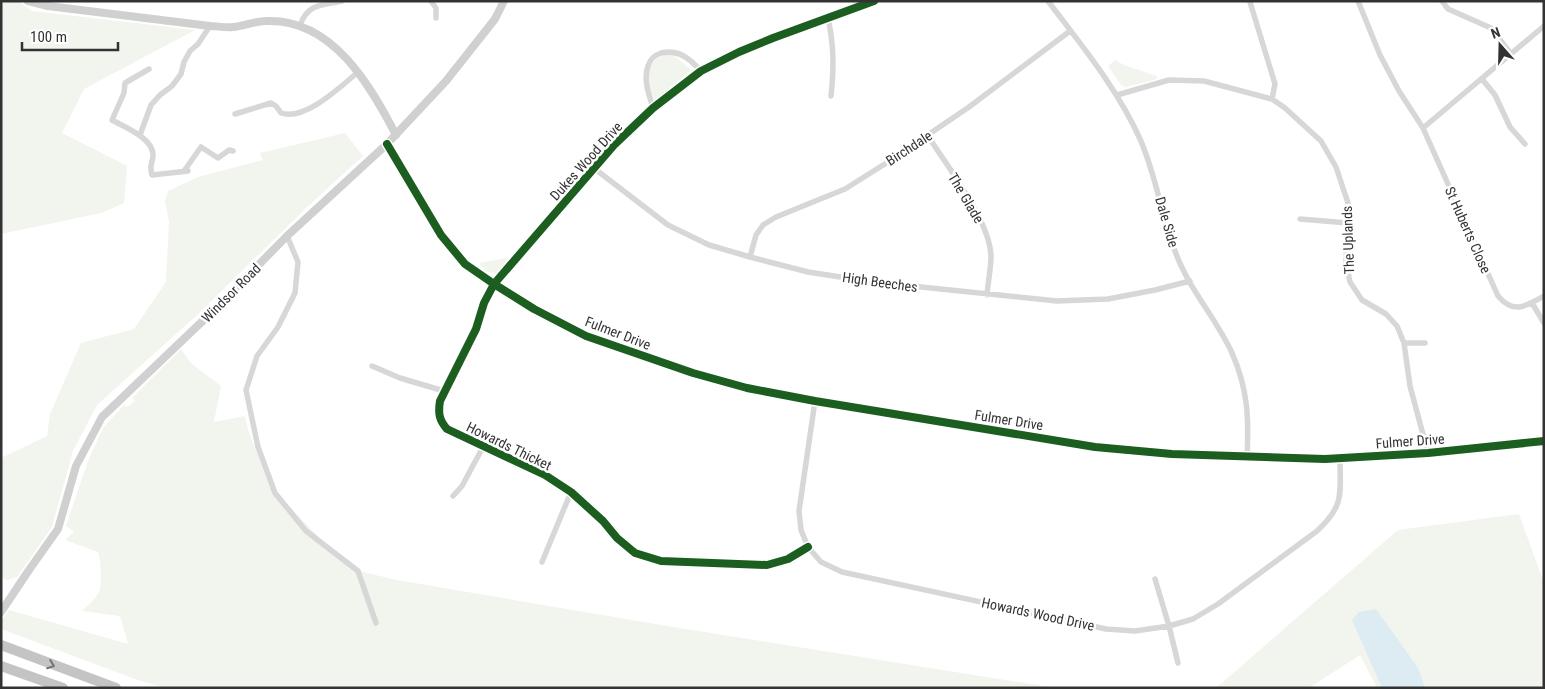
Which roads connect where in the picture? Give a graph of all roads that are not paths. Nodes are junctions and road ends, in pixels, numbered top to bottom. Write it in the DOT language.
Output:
graph roads {
  1 [pos="28,1"];
  2 [pos="342,1"];
  3 [pos="431,1"];
  4 [pos="504,1"];
  5 [pos="874,1"];
  6 [pos="1048,1"];
  7 [pos="1358,1"];
  8 [pos="1442,1"];
  9 [pos="1250,2"];
  10 [pos="436,18"];
  11 [pos="828,18"];
  12 [pos="300,25"];
  13 [pos="210,26"];
  14 [pos="1544,26"];
  15 [pos="1070,31"];
  16 [pos="1511,54"];
  17 [pos="149,69"];
  18 [pos="357,72"];
  19 [pos="701,72"];
  20 [pos="1482,79"];
  21 [pos="1117,95"];
  22 [pos="831,96"];
  23 [pos="1272,99"];
  24 [pos="652,108"];
  25 [pos="236,114"];
  26 [pos="1423,128"];
  27 [pos="140,135"];
  28 [pos="396,135"];
  29 [pos="928,136"];
  30 [pos="387,144"];
  31 [pos="1525,144"];
  32 [pos="233,151"];
  33 [pos="595,169"];
  34 [pos="1300,219"];
  35 [pos="1348,223"];
  36 [pos="287,236"];
  37 [pos="750,257"];
  38 [pos="1190,281"];
  39 [pos="494,284"];
  40 [pos="987,295"];
  41 [pos="1544,296"];
  42 [pos="1532,303"];
  43 [pos="1544,323"];
  44 [pos="1404,343"];
  45 [pos="1425,343"];
  46 [pos="372,366"];
  47 [pos="444,391"];
  48 [pos="815,401"];
  49 [pos="1544,441"];
  50 [pos="483,447"];
  51 [pos="1428,453"];
  52 [pos="1248,456"];
  53 [pos="1340,458"];
  54 [pos="571,492"];
  55 [pos="453,496"];
  56 [pos="808,547"];
  57 [pos="542,562"];
  58 [pos="1155,579"];
  59 [pos="1,612"];
  60 [pos="376,624"];
  61 [pos="1169,626"];
  62 [pos="3,646"];
  63 [pos="1178,663"];
  64 [pos="1,666"];
  65 [pos="63,688"];
  66 [pos="116,688"];
  1 -- 13 [label="main road"];
  2 -- 12 [label="street"];
  3 -- 10 [label="street"];
  4 -- 28 [label="main road, Windsor Road"];
  5 -- 11 [label="street, Dukes Wood Drive"];
  6 -- 15 [label="street, Dale Side"];
  7 -- 26 [label="street, St Huberts Close"];
  8 -- 16 [label="street"];
  9 -- 23 [label="street"];
  11 -- 19 [label="street, Dukes Wood Drive"];
  11 -- 22 [label="street"];
  12 -- 13 [label="main road"];
  12 -- 18 [label="main road"];
  13 -- 27 [label="street"];
  14 -- 16 [label="street"];
  15 -- 21 [label="street, Dale Side"];
  15 -- 29 [label="street, Birchdale"];
  16 -- 20 [label="street"];
  17 -- 27 [label="street"];
  18 -- 25 [label="street"];
  18 -- 28 [label="main road"];
  19 -- 24 [label="street, Dukes Wood Drive"];
  19 -- 24 [label="street"];
  20 -- 26 [label="street"];
  20 -- 31 [label="street"];
  21 -- 23 [label="street, The Uplands"];
  21 -- 38 [label="street, Dale Side"];
  23 -- 35 [label="street, The Uplands"];
  24 -- 33 [label="street, Dukes Wood Drive"];
  26 -- 42 [label="street, St Huberts Close"];
  27 -- 32 [label="street"];
  28 -- 30 [label="main road, Windsor Road"];
  29 -- 37 [label="street, Birchdale"];
  29 -- 40 [label="street, The Glade"];
  30 -- 36 [label="main road, Windsor Road"];
  30 -- 39 [label="street"];
  33 -- 37 [label="street, High Beeches"];
  33 -- 39 [label="street, Dukes Wood Drive"];
  34 -- 35 [label="street"];
  35 -- 44 [label="street, The Uplands"];
  36 -- 59 [label="main road, Windsor Road"];
  36 -- 60 [label="street"];
  37 -- 40 [label="street, High Beeches"];
  38 -- 40 [label="street, High Beeches"];
  38 -- 52 [label="street, Dale Side"];
  39 -- 47 [label="street, Howards Thicket"];
  39 -- 48 [label="street, Fulmer Drive"];
  41 -- 42 [label="street, St Huberts Close"];
  42 -- 43 [label="street"];
  44 -- 45 [label="street"];
  44 -- 51 [label="street, The Uplands"];
  46 -- 47 [label="street"];
  47 -- 50 [label="street, Howards Thicket"];
  48 -- 52 [label="street, Fulmer Drive"];
  48 -- 56 [label="street, Howards Wood Drive"];
  49 -- 51 [label="street, Fulmer Drive"];
  50 -- 54 [label="street, Howards Thicket"];
  50 -- 55 [label="street"];
  51 -- 53 [label="street, Fulmer Drive"];
  52 -- 53 [label="street, Fulmer Drive"];
  53 -- 61 [label="street, Howards Wood Drive"];
  54 -- 56 [label="street, Howards Thicket"];
  54 -- 57 [label="street"];
  56 -- 61 [label="street, Howards Wood Drive"];
  58 -- 61 [label="street"];
  61 -- 63 [label="street"];
  62 -- 66 [label="highway, one-way"];
  64 -- 65 [label="highway"];
}
